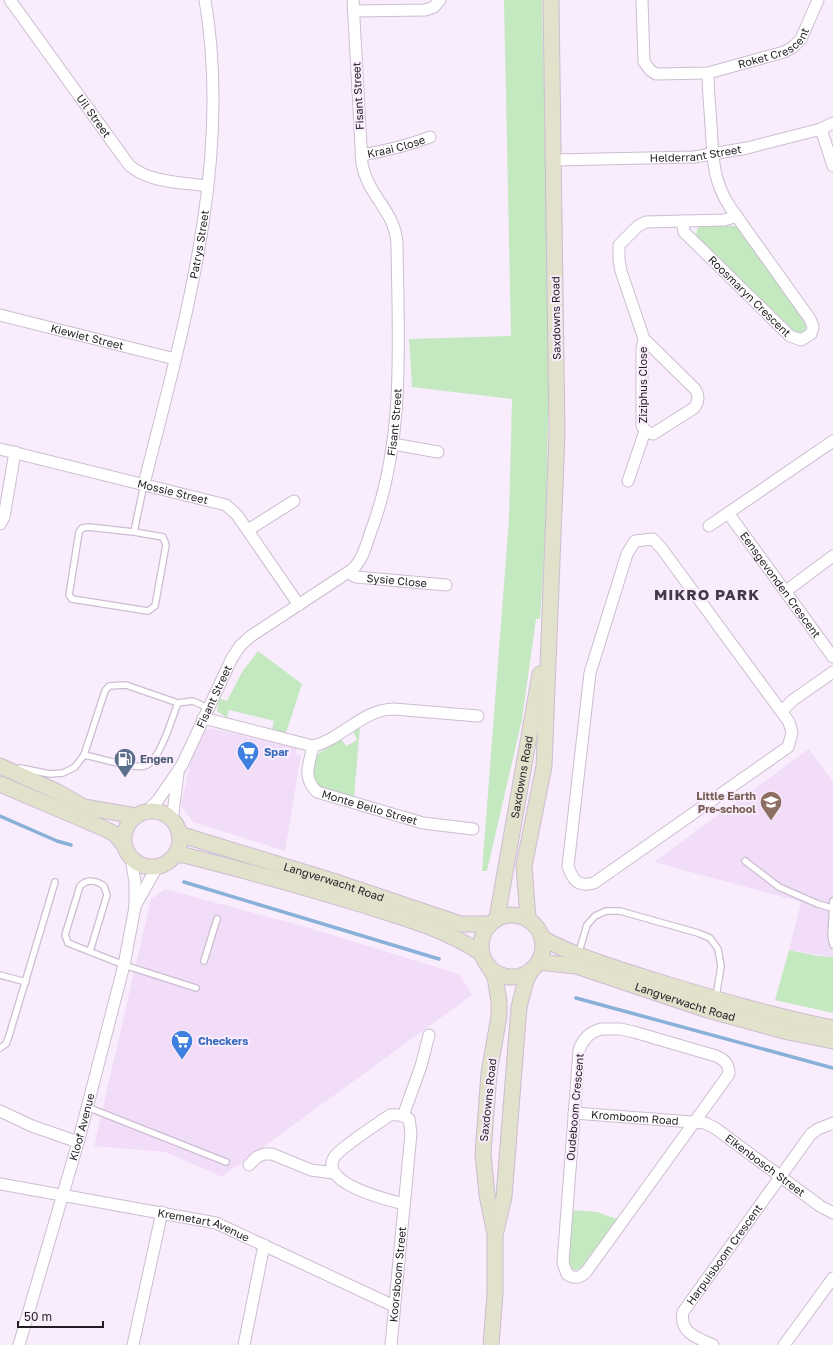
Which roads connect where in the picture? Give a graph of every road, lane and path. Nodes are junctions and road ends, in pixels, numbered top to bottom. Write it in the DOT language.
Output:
graph roads {
  1 [pos="10,0"];
  2 [pos="205,0"];
  3 [pos="440,0"];
  4 [pos="551,0"];
  5 [pos="642,0"];
  6 [pos="818,0"];
  7 [pos="353,6"];
  8 [pos="708,73"];
  9 [pos="833,123"];
  10 [pos="821,129"];
  11 [pos="430,137"];
  12 [pos="712,154"];
  13 [pos="361,155"];
  14 [pos="554,160"];
  15 [pos="833,166"];
  16 [pos="207,186"];
  17 [pos="737,216"];
  18 [pos="682,221"];
  19 [pos="0,315"];
  20 [pos="644,339"];
  21 [pos="175,359"];
  22 [pos="645,430"];
  23 [pos="833,441"];
  24 [pos="393,444"];
  25 [pos="0,449"];
  26 [pos="15,452"];
  27 [pos="438,452"];
  28 [pos="628,481"];
  29 [pos="144,484"];
  30 [pos="294,501"];
  31 [pos="728,513"];
  32 [pos="0,524"];
  33 [pos="709,526"];
  34 [pos="248,530"];
  35 [pos="134,532"];
  36 [pos="833,556"];
  37 [pos="349,573"];
  38 [pos="446,585"];
  39 [pos="786,590"];
  40 [pos="299,605"];
  41 [pos="548,636"];
  42 [pos="833,658"];
  43 [pos="833,672"];
  44 [pos="178,703"];
  45 [pos="208,708"];
  46 [pos="782,711"];
  47 [pos="478,716"];
  48 [pos="203,718"];
  49 [pos="313,746"];
  50 [pos="84,755"];
  51 [pos="0,763"];
  52 [pos="0,766"];
  53 [pos="178,772"];
  54 [pos="0,784"];
  55 [pos="141,814"];
  56 [pos="176,827"];
  57 [pos="473,829"];
  58 [pos="128,851"];
  59 [pos="175,855"];
  60 [pos="745,861"];
  61 [pos="157,866"];
  62 [pos="55,882"];
  63 [pos="833,901"];
  64 [pos="135,907"];
  65 [pos="832,908"];
  66 [pos="217,919"];
  67 [pos="528,919"];
  68 [pos="493,921"];
  69 [pos="542,938"];
  70 [pos="833,945"];
  71 [pos="90,951"];
  72 [pos="481,953"];
  73 [pos="578,955"];
  74 [pos="204,961"];
  75 [pos="124,965"];
  76 [pos="535,965"];
  77 [pos="489,967"];
  78 [pos="0,975"];
  79 [pos="26,982"];
  80 [pos="196,988"];
  81 [pos="716,999"];
  82 [pos="833,1028"];
  83 [pos="429,1034"];
  84 [pos="833,1042"];
  85 [pos="0,1048"];
  86 [pos="87,1107"];
  87 [pos="0,1111"];
  88 [pos="574,1113"];
  89 [pos="403,1116"];
  90 [pos="695,1122"];
  91 [pos="833,1123"];
  92 [pos="78,1142"];
  93 [pos="226,1162"];
  94 [pos="249,1166"];
  95 [pos="334,1173"];
  96 [pos="781,1177"];
  97 [pos="0,1184"];
  98 [pos="63,1195"];
  99 [pos="404,1204"];
  100 [pos="162,1212"];
  101 [pos="833,1213"];
  102 [pos="495,1234"];
  103 [pos="264,1245"];
  104 [pos="833,1278"];
  105 [pos="394,1306"];
  106 [pos="19,1345"];
  107 [pos="133,1345"];
  108 [pos="244,1345"];
  109 [pos="391,1345"];
  110 [pos="491,1345"];
  111 [pos="713,1345"];
  112 [pos="784,1345"];
  1 -- 16 [label="street, Uil Street"];
  2 -- 16 [label="street, Patrys Street"];
  3 -- 7 [label="street"];
  4 -- 14 [label="street, Saxdowns Road"];
  5 -- 8 [label="street, Roket Crescent"];
  6 -- 8 [label="street, Roket Crescent"];
  7 -- 13 [label="street, Fisant Street"];
  8 -- 12 [label="street"];
  9 -- 10 [label="street, Helderrant Street"];
  10 -- 12 [label="street, Helderrant Street"];
  10 -- 15 [label="street"];
  11 -- 13 [label="street, Kraai Close"];
  12 -- 14 [label="street, Helderrant Street"];
  12 -- 17 [label="street, Roosmaryn Crescent"];
  13 -- 24 [label="street, Fisant Street"];
  14 -- 41 [label="street, Saxdowns Road"];
  16 -- 21 [label="street, Patrys Street"];
  17 -- 18 [label="street"];
  17 -- 18 [label="street, Roosmaryn Crescent"];
  18 -- 20 [label="street, Ziziphus Close"];
  19 -- 21 [label="street, Kiewiet Street"];
  20 -- 22 [label="street, Ziziphus Close"];
  20 -- 22 [label="street, Ziziphus Close"];
  21 -- 29 [label="street, Patrys Street"];
  22 -- 28 [label="street, Ziziphus Close"];
  23 -- 31 [label="street"];
  24 -- 27 [label="street"];
  24 -- 37 [label="street, Fisant Street"];
  25 -- 26 [label="street, Mossie Street"];
  26 -- 29 [label="street, Mossie Street"];
  26 -- 32 [label="street"];
  29 -- 34 [label="street, Mossie Street"];
  29 -- 35 [label="lane"];
  30 -- 34 [label="street"];
  31 -- 33 [label="street"];
  31 -- 39 [label="street, Eensgevonden Crescent"];
  34 -- 40 [label="street, Mossie Street"];
  35 -- 35 [label="lane"];
  36 -- 39 [label="street"];
  37 -- 38 [label="street, Sysie Close"];
  37 -- 40 [label="street, Fisant Street"];
  39 -- 42 [label="street, Eensgevonden Crescent"];
  40 -- 45 [label="street, Fisant Street"];
  41 -- 67 [label="street, Saxdowns Road"];
  41 -- 68 [label="street, Saxdowns Road"];
  43 -- 46 [label="street"];
  44 -- 45 [label="lane"];
  44 -- 50 [label="lane"];
  44 -- 50 [label="lane"];
  45 -- 48 [label="street, Fisant Street"];
  46 -- 46 [label="street"];
  47 -- 49 [label="street"];
  48 -- 49 [label="street"];
  48 -- 53 [label="street, Fisant Street"];
  49 -- 57 [label="street, Monte Bello Street"];
  50 -- 51 [label="lane"];
  52 -- 55 [label="street"];
  53 -- 55 [label="street, Fisant Street"];
  53 -- 56 [label="street, Fisant Street"];
  54 -- 58 [label="street"];
  55 -- 56 [label="street"];
  55 -- 58 [label="street"];
  56 -- 59 [label="street"];
  56 -- 68 [label="street, Langverwacht Road"];
  58 -- 61 [label="street"];
  58 -- 64 [label="street, Kloof Avenue"];
  59 -- 61 [label="street"];
  59 -- 72 [label="street, Langverwacht Road"];
  60 -- 65 [label="lane"];
  61 -- 64 [label="street, Kloof Avenue"];
  62 -- 79 [label="lane"];
  63 -- 65 [label="lane"];
  64 -- 75 [label="street, Kloof Avenue"];
  65 -- 70 [label="lane"];
  66 -- 74 [label="lane"];
  67 -- 68 [label="street"];
  67 -- 69 [label="street"];
  68 -- 72 [label="street"];
  69 -- 73 [label="street, Langverwacht Road"];
  69 -- 76 [label="street"];
  71 -- 71 [label="lane"];
  71 -- 75 [label="lane"];
  72 -- 77 [label="street"];
  73 -- 81 [label="street, Langverwacht Road"];
  73 -- 81 [label="lane"];
  75 -- 80 [label="lane"];
  75 -- 86 [label="street, Kloof Avenue"];
  76 -- 77 [label="street"];
  76 -- 84 [label="street, Langverwacht Road"];
  76 -- 102 [label="street, Saxdowns Road"];
  77 -- 102 [label="street, Saxdowns Road"];
  78 -- 79 [label="lane"];
  79 -- 85 [label="lane"];
  81 -- 82 [label="street, Langverwacht Road"];
  83 -- 89 [label="street"];
  86 -- 92 [label="street, Kloof Avenue"];
  86 -- 93 [label="lane"];
  87 -- 92 [label="street"];
  88 -- 90 [label="street, Kromboom Road"];
  88 -- 90 [label="street, Oudeboom Crescent"];
  88 -- 90 [label="street, Oudeboom Crescent"];
  89 -- 95 [label="street"];
  89 -- 99 [label="street, Koorsboom Street"];
  90 -- 96 [label="street, Eikenbosch Street"];
  91 -- 96 [label="street"];
  92 -- 98 [label="street, Kloof Avenue"];
  94 -- 95 [label="street"];
  95 -- 99 [label="street"];
  96 -- 101 [label="street, Eikenbosch Street"];
  96 -- 111 [label="street, Harpuisboom Crescent"];
  97 -- 98 [label="street, Kremetart Avenue"];
  98 -- 100 [label="street, Kremetart Avenue"];
  98 -- 106 [label="street, Kloof Avenue"];
  99 -- 105 [label="street, Koorsboom Street"];
  100 -- 103 [label="street, Kremetart Avenue"];
  100 -- 107 [label="street"];
  102 -- 110 [label="street, Saxdowns Road"];
  103 -- 105 [label="street, Kremetart Avenue"];
  103 -- 108 [label="street"];
  104 -- 112 [label="street"];
  105 -- 109 [label="street, Koorsboom Street"];
}
